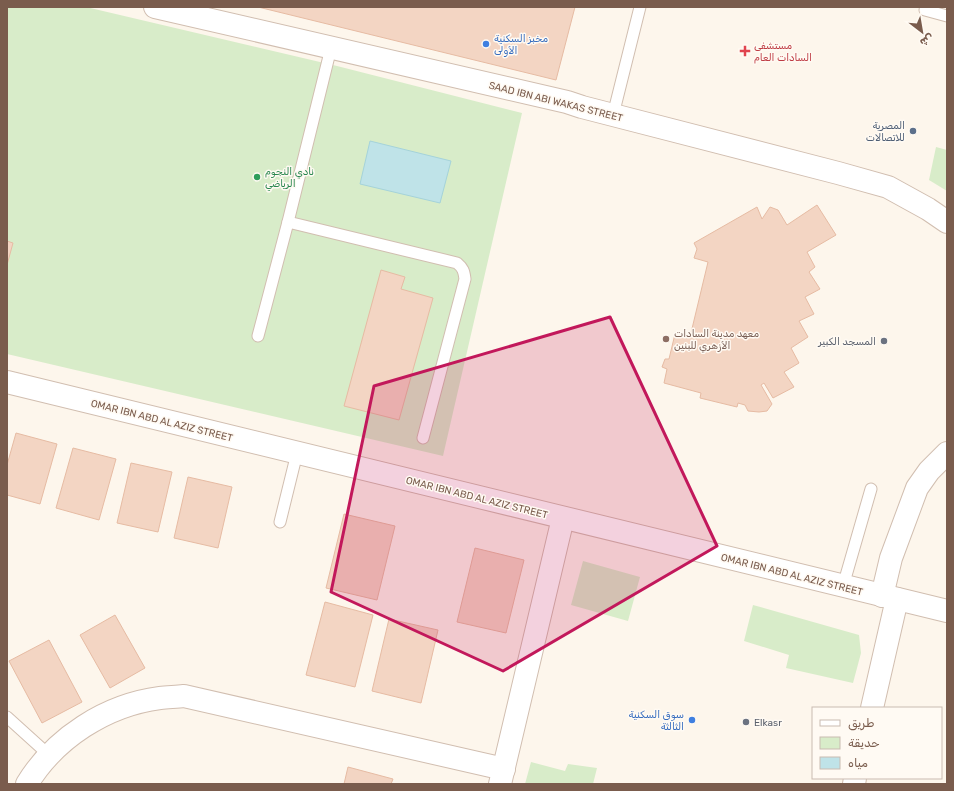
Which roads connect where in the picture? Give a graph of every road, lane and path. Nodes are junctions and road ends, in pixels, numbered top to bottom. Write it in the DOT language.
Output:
graph roads {
  1 [pos="155,7"];
  2 [pos="640,7"];
  3 [pos="925,10"];
  4 [pos="947,16"];
  5 [pos="331,48"];
  6 [pos="612,115"];
  7 [pos="288,222"];
  8 [pos="947,222"];
  9 [pos="258,336"];
  10 [pos="7,382"];
  11 [pos="423,438"];
  12 [pos="297,453"];
  13 [pos="947,453"];
  14 [pos="871,489"];
  15 [pos="563,518"];
  16 [pos="280,522"];
  17 [pos="843,586"];
  18 [pos="890,598"];
  19 [pos="947,612"];
  20 [pos="872,707"];
  21 [pos="7,717"];
  22 [pos="49,755"];
  23 [pos="502,776"];
  24 [pos="27,784"];
  1 -- 5 [label="street, SAAD IBN ABI WAKAS STREET"];
  2 -- 6 [label="lane"];
  3 -- 4 [label="lane"];
  5 -- 6 [label="street, SAAD IBN ABI WAKAS STREET"];
  5 -- 7 [label="lane"];
  6 -- 8 [label="street, SAAD IBN ABI WAKAS STREET"];
  7 -- 9 [label="lane"];
  7 -- 11 [label="lane"];
  10 -- 12 [label="street, OMAR IBN ABD AL AZIZ STREET"];
  12 -- 15 [label="street, OMAR IBN ABD AL AZIZ STREET"];
  12 -- 16 [label="lane"];
  13 -- 18 [label="street"];
  14 -- 17 [label="lane"];
  15 -- 17 [label="street, OMAR IBN ABD AL AZIZ STREET"];
  15 -- 23 [label="street"];
  17 -- 18 [label="street, OMAR IBN ABD AL AZIZ STREET"];
  18 -- 19 [label="street, OMAR IBN ABD AL AZIZ STREET"];
  18 -- 20 [label="street"];
  21 -- 22 [label="lane"];
  22 -- 23 [label="street"];
  22 -- 24 [label="street"];
}
